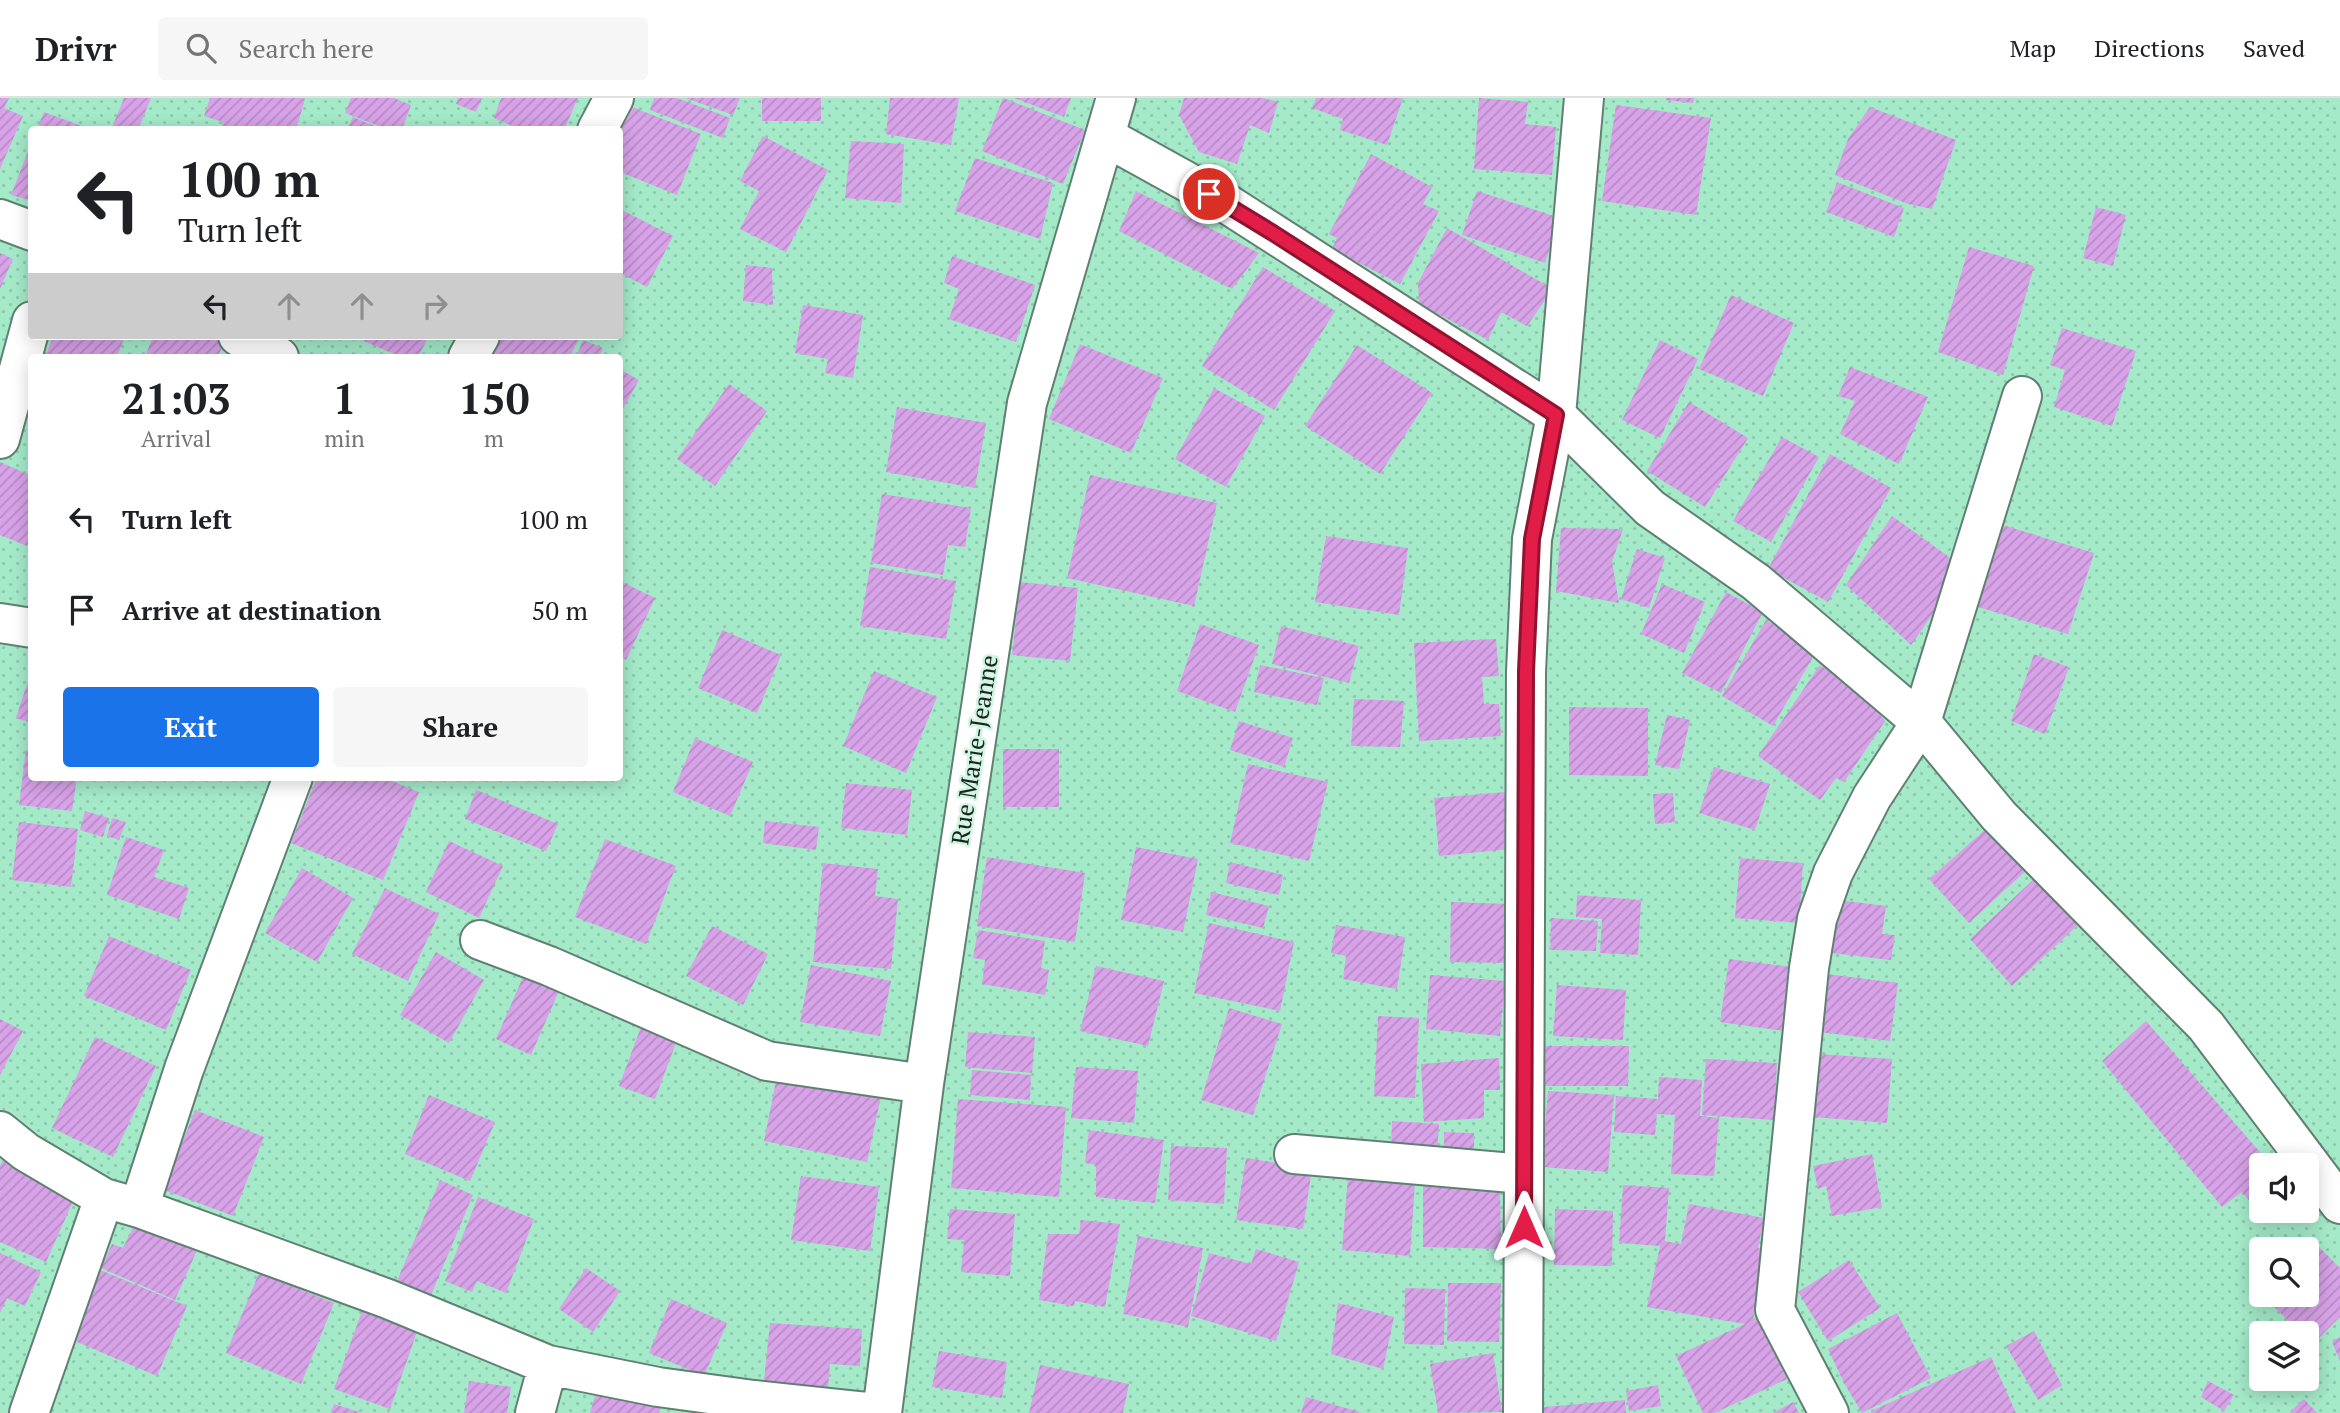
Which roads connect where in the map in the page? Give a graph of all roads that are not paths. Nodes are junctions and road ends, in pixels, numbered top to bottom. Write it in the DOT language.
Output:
graph roads {
  1 [pos="614,98"];
  2 [pos="1116,98"];
  3 [pos="1584,98"];
  4 [pos="599,126"];
  5 [pos="1107,138"];
  6 [pos="0,219"];
  7 [pos="28,230"];
  8 [pos="28,336"];
  9 [pos="246,340"];
  10 [pos="273,354"];
  11 [pos="2022,396"];
  12 [pos="1556,415"];
  13 [pos="0,439"];
  14 [pos="0,622"];
  15 [pos="28,627"];
  16 [pos="1921,722"];
  17 [pos="292,781"];
  18 [pos="480,940"];
  19 [pos="924,1084"];
  20 [pos="0,1131"];
  21 [pos="1294,1154"];
  22 [pos="1524,1174"];
  23 [pos="122,1203"];
  24 [pos="2340,1204"];
  25 [pos="548,1365"];
  26 [pos="29,1413"];
  27 [pos="536,1413"];
  28 [pos="876,1413"];
  29 [pos="882,1413"];
  30 [pos="1523,1413"];
  31 [pos="1829,1413"];
  1 -- 4 [label="street"];
  2 -- 5 [label="street, Rue Marie-Jeanne"];
  3 -- 12 [label="street"];
  5 -- 12 [label="street"];
  5 -- 19 [label="street, Rue Marie-Jeanne"];
  6 -- 7 [label="street"];
  8 -- 13 [label="street"];
  9 -- 10 [label="street"];
  11 -- 16 [label="street"];
  12 -- 16 [label="street"];
  12 -- 22 [label="street"];
  14 -- 15 [label="street"];
  16 -- 24 [label="street"];
  16 -- 31 [label="street"];
  17 -- 23 [label="street"];
  18 -- 19 [label="street"];
  19 -- 29 [label="street, Rue Marie-Jeanne"];
  20 -- 23 [label="street"];
  21 -- 22 [label="street"];
  22 -- 30 [label="street"];
  23 -- 25 [label="street"];
  23 -- 26 [label="street"];
  25 -- 27 [label="street"];
  25 -- 28 [label="street"];
}
